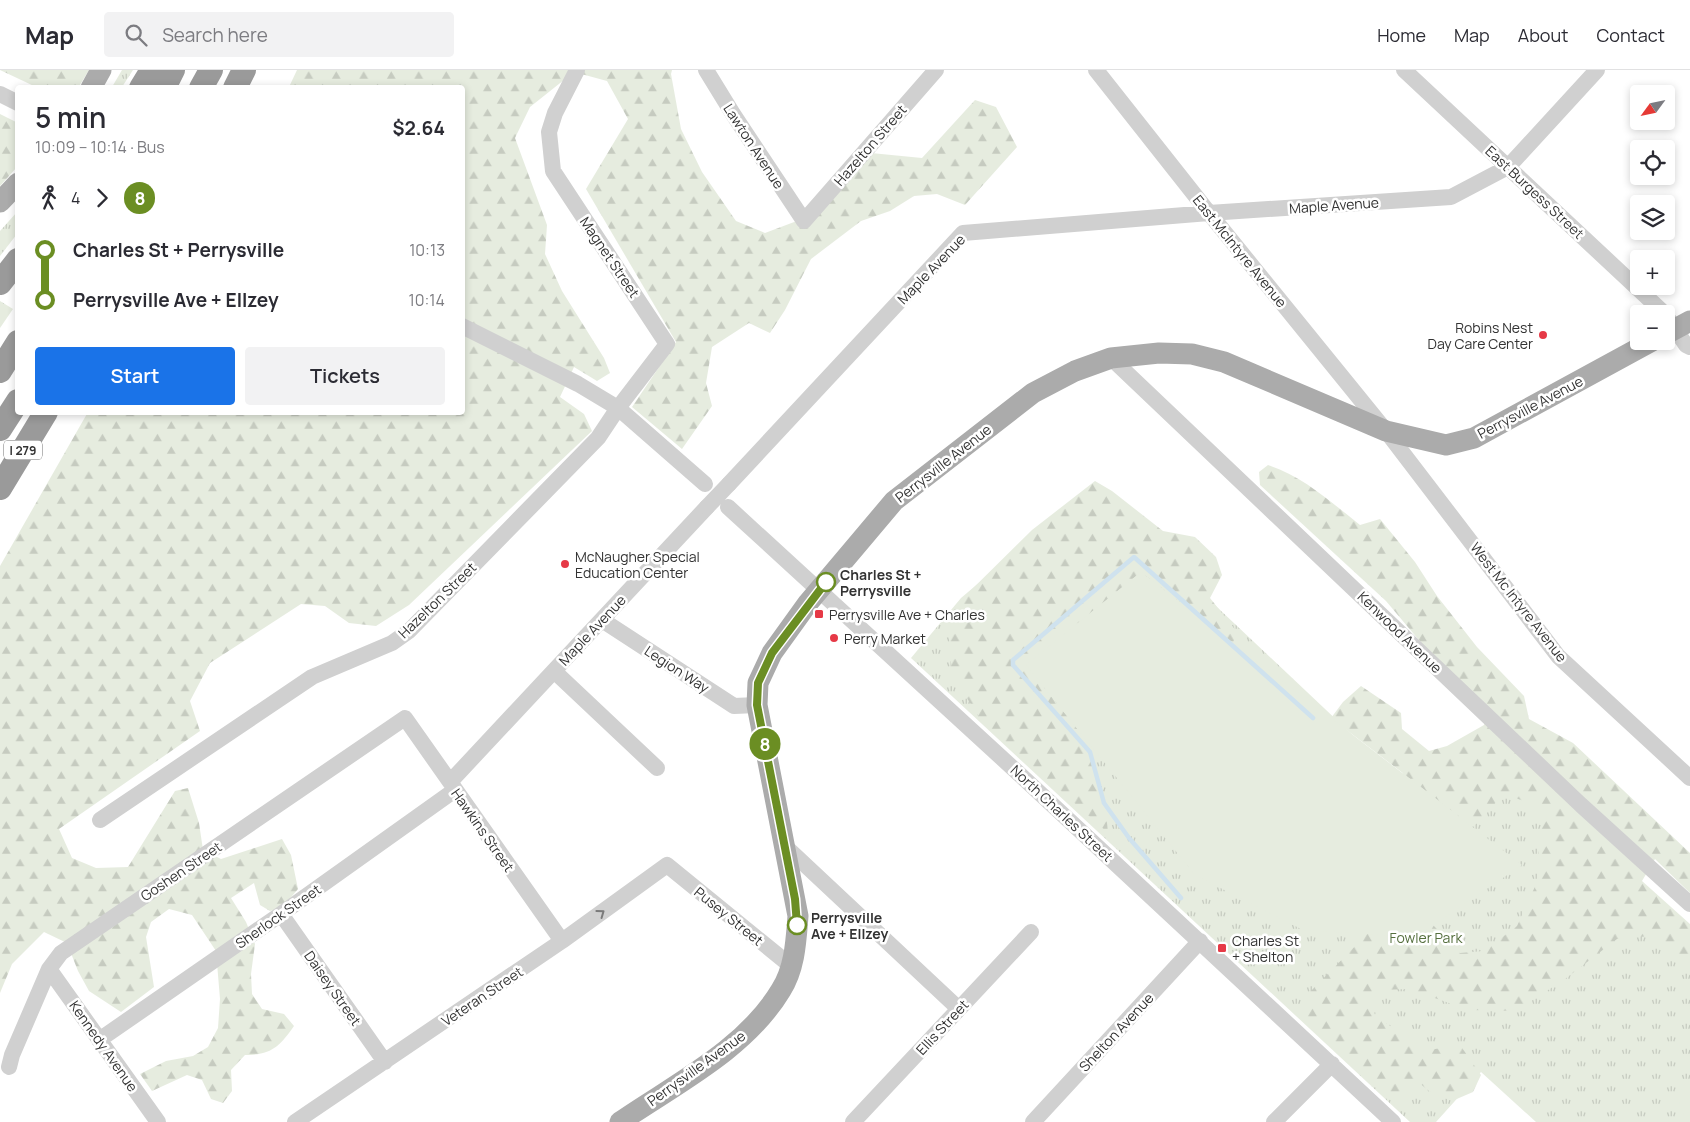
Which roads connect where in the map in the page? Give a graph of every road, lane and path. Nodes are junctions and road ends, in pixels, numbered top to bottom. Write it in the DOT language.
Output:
graph roads {
  1 [pos="101,70"];
  2 [pos="152,70"];
  3 [pos="172,70"];
  4 [pos="210,70"];
  5 [pos="244,70"];
  6 [pos="577,70"];
  7 [pos="706,70"];
  8 [pos="936,70"];
  9 [pos="1096,70"];
  10 [pos="1404,70"];
  11 [pos="1597,70"];
  12 [pos="94,85"];
  13 [pos="143,85"];
  14 [pos="165,85"];
  15 [pos="202,85"];
  16 [pos="236,85"];
  17 [pos="0,94"];
  18 [pos="15,102"];
  19 [pos="1508,167"];
  20 [pos="15,186"];
  21 [pos="0,202"];
  22 [pos="1209,213"];
  23 [pos="804,220"];
  24 [pos="15,264"];
  25 [pos="0,283"];
  26 [pos="1653,305"];
  27 [pos="1675,327"];
  28 [pos="465,328"];
  29 [pos="667,344"];
  30 [pos="15,347"];
  31 [pos="1690,347"];
  32 [pos="1635,350"];
  33 [pos="1111,358"];
  34 [pos="0,371"];
  35 [pos="15,406"];
  36 [pos="618,408"];
  37 [pos="44,415"];
  38 [pos="0,429"];
  39 [pos="1386,431"];
  40 [pos="704,484"];
  41 [pos="0,488"];
  42 [pos="728,507"];
  43 [pos="818,591"];
  44 [pos="602,620"];
  45 [pos="554,671"];
  46 [pos="757,705"];
  47 [pos="405,718"];
  48 [pos="657,768"];
  49 [pos="1690,778"];
  50 [pos="453,786"];
  51 [pos="100,820"];
  52 [pos="785,846"];
  53 [pos="667,865"];
  54 [pos="1690,904"];
  55 [pos="282,914"];
  56 [pos="1031,932"];
  57 [pos="562,941"];
  58 [pos="1200,941"];
  59 [pos="791,966"];
  60 [pos="49,969"];
  61 [pos="959,1009"];
  62 [pos="99,1040"];
  63 [pos="385,1062"];
  64 [pos="1332,1064"];
  65 [pos="9,1067"];
  66 [pos="158,1122"];
  67 [pos="295,1122"];
  68 [pos="620,1122"];
  69 [pos="853,1122"];
  70 [pos="1032,1122"];
  71 [pos="1274,1122"];
  72 [pos="1392,1122"];
  1 -- 12 [label="main road"];
  2 -- 13 [label="highway"];
  3 -- 14 [label="highway"];
  4 -- 15 [label="highway"];
  5 -- 16 [label="highway"];
  6 -- 29 [label="street, Magnet Street"];
  7 -- 23 [label="street, Lawton Avenue"];
  8 -- 23 [label="street, Hazelton Street"];
  9 -- 22 [label="street, East McIntyre Avenue"];
  10 -- 19 [label="street, East Burgess Street"];
  11 -- 19 [label="street, Maple Avenue"];
  17 -- 18 [label="street"];
  19 -- 22 [label="street, Maple Avenue"];
  19 -- 26 [label="street, East Burgess Street"];
  20 -- 21 [label="main road"];
  22 -- 39 [label="street, East McIntyre Avenue"];
  22 -- 44 [label="street, Maple Avenue, bridge"];
  24 -- 25 [label="highway"];
  27 -- 31 [label="street, East Burgess Street"];
  28 -- 36 [label="street"];
  29 -- 36 [label="street, Hazelton Street"];
  30 -- 34 [label="highway"];
  32 -- 39 [label="main road, Perrysville Avenue"];
  33 -- 39 [label="main road, Perrysville Avenue"];
  33 -- 43 [label="main road, Perrysville Avenue"];
  33 -- 54 [label="street, Kenwood Avenue"];
  35 -- 38 [label="highway"];
  36 -- 40 [label="street"];
  36 -- 51 [label="street, Hazelton Street"];
  37 -- 41 [label="highway, I 279"];
  39 -- 49 [label="street, West Mc Intyre Avenue"];
  42 -- 43 [label="street, North Charles Street"];
  43 -- 46 [label="main road, Perrysville Avenue"];
  43 -- 58 [label="street, North Charles Street"];
  44 -- 45 [label="street, Maple Avenue"];
  44 -- 46 [label="street, Legion Way"];
  45 -- 48 [label="street"];
  45 -- 50 [label="street, Maple Avenue"];
  46 -- 52 [label="main road, Perrysville Avenue"];
  47 -- 50 [label="street, Hawkins Street"];
  47 -- 60 [label="street, Goshen Street"];
  50 -- 55 [label="street, Sherlock Street"];
  50 -- 57 [label="street, Hawkins Street"];
  52 -- 59 [label="main road, Perrysville Avenue"];
  52 -- 61 [label="street"];
  57 -- 53 [label="street, Veteran Street, one-way"];
  53 -- 59 [label="street, Pusey Street"];
  55 -- 62 [label="street, Sherlock Street"];
  55 -- 63 [label="street, Daisey Street"];
  56 -- 61 [label="street, Ellis Street"];
  57 -- 63 [label="street, Veteran Street"];
  58 -- 64 [label="street, North Charles Street"];
  58 -- 70 [label="street, Shelton Avenue"];
  59 -- 68 [label="main road, Perrysville Avenue"];
  60 -- 62 [label="street, Kennedy Avenue"];
  60 -- 65 [label="street, Goshen Street"];
  61 -- 69 [label="street, Ellis Street"];
  62 -- 66 [label="street, Kennedy Avenue"];
  63 -- 67 [label="street, Veteran Street"];
  64 -- 71 [label="street"];
  64 -- 72 [label="street, North Charles Street"];
}
